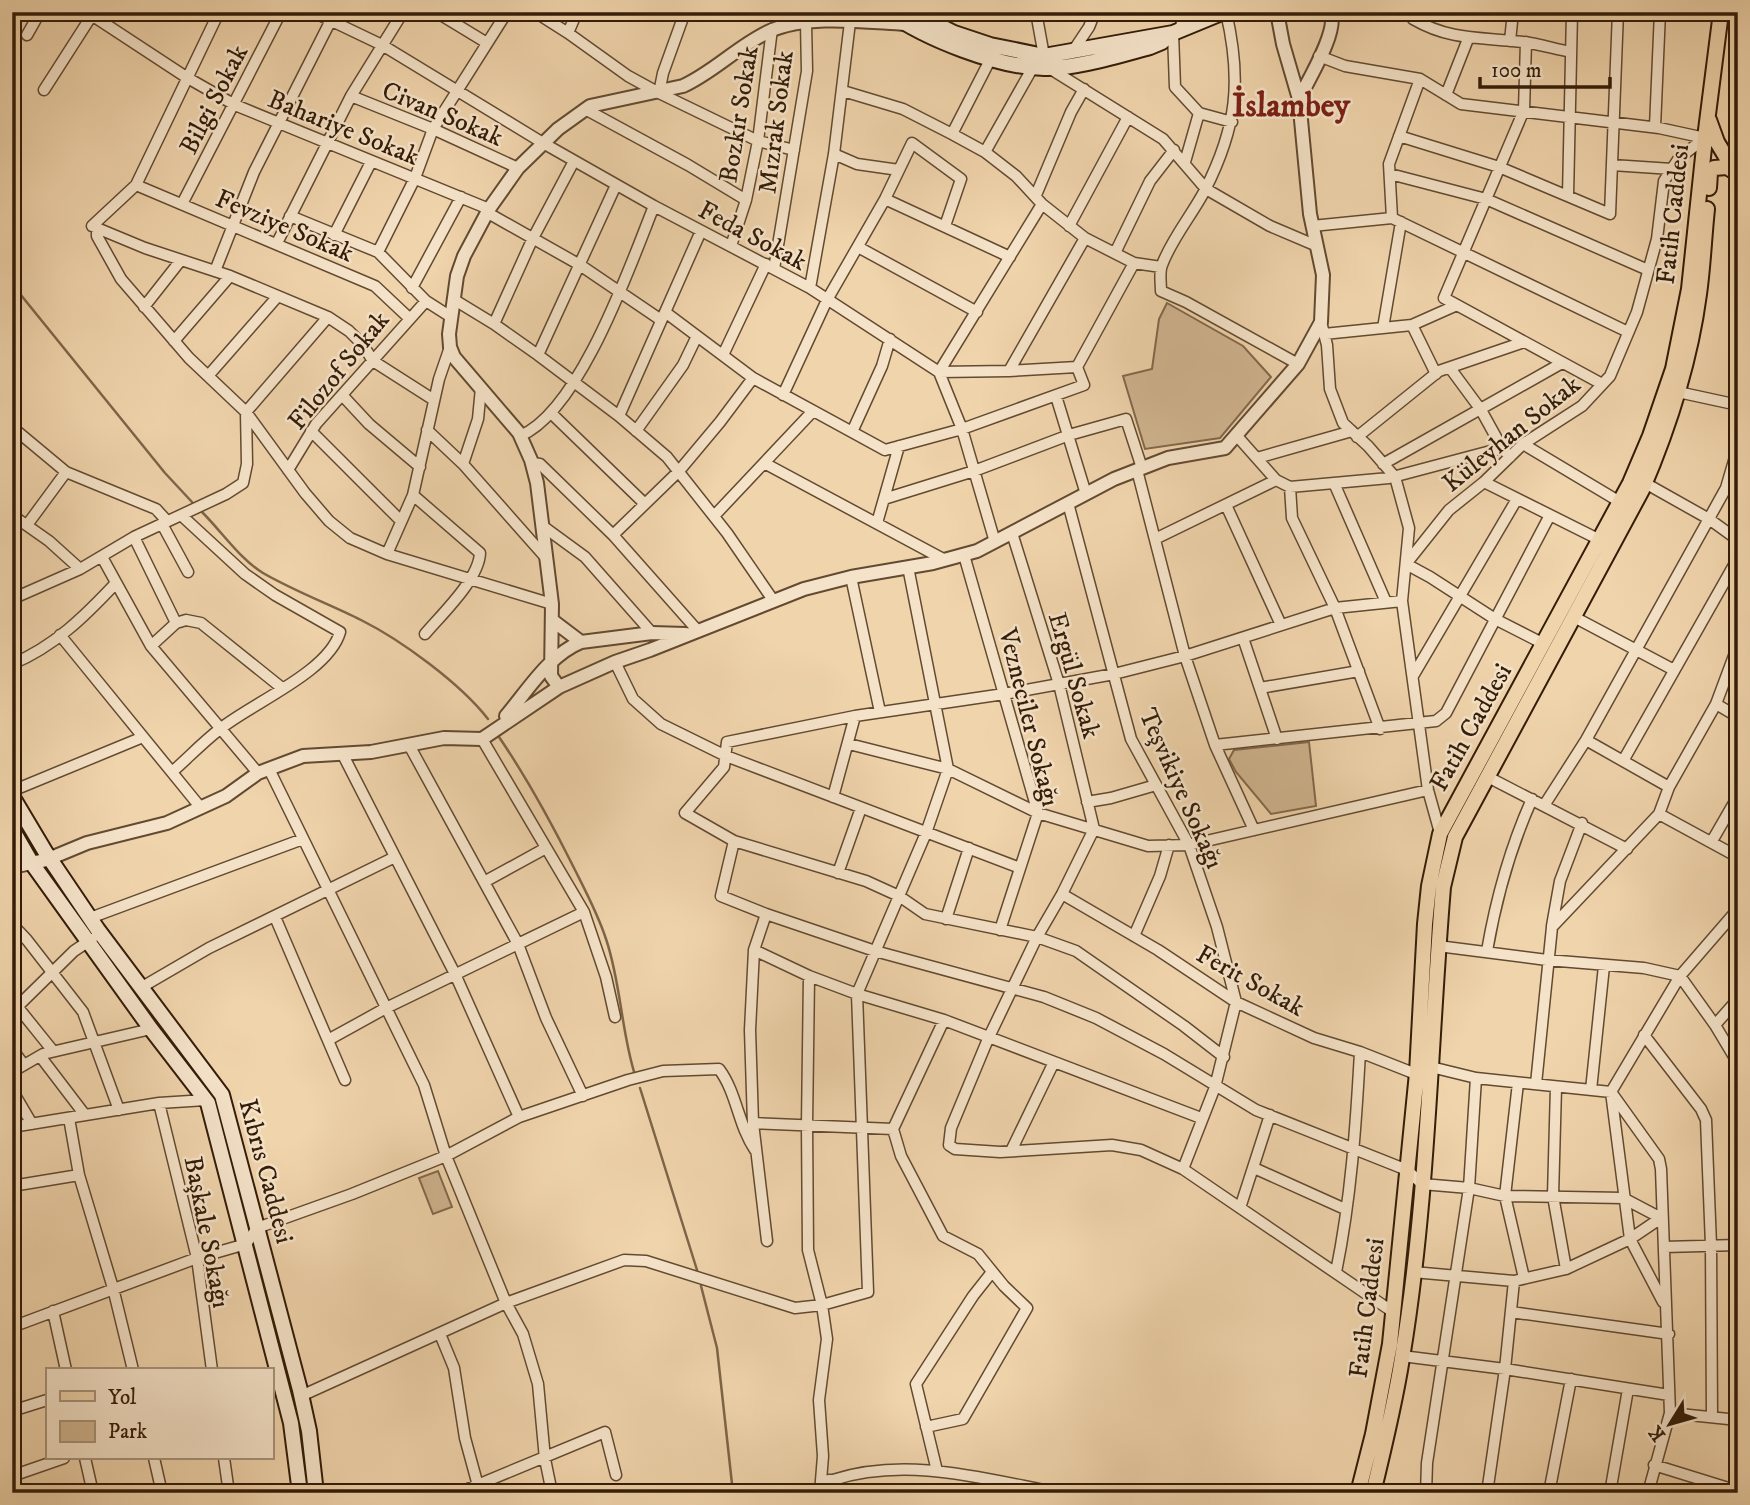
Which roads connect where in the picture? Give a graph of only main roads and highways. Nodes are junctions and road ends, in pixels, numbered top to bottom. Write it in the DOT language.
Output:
graph roads {
  1 [pos="888,12"];
  2 [pos="1225,12"];
  3 [pos="1721,12"];
  4 [pos="909,18"];
  5 [pos="1177,31"];
  6 [pos="1046,62"];
  7 [pos="1708,114"];
  8 [pos="1705,138"];
  9 [pos="1710,173"];
  10 [pos="1737,173"];
  11 [pos="12,796"];
  12 [pos="12,830"];
  13 [pos="1427,1008"];
  14 [pos="273,1368"];
  15 [pos="276,1384"];
  16 [pos="300,1493"];
  17 [pos="316,1493"];
  18 [pos="1358,1493"];
  19 [pos="1373,1493"];
  1 -- 4 [label="main road"];
  2 -- 5 [label="main road"];
  3 -- 7 [label="main road, Fatih Caddesi"];
  4 -- 6 [label="main road"];
  4 -- 6 [label="main road"];
  5 -- 6 [label="main road"];
  5 -- 6 [label="main road"];
  7 -- 8 [label="main road, Fatih Caddesi"];
  7 -- 10 [label="main road"];
  8 -- 9 [label="main road"];
  8 -- 13 [label="main road, Fatih Caddesi"];
  9 -- 10 [label="main road"];
  9 -- 13 [label="main road"];
  11 -- 17 [label="main road, Kıbrıs Caddesi"];
  12 -- 14 [label="main road"];
  13 -- 18 [label="main road, Fatih Caddesi"];
  13 -- 19 [label="main road"];
  15 -- 16 [label="main road"];
}
